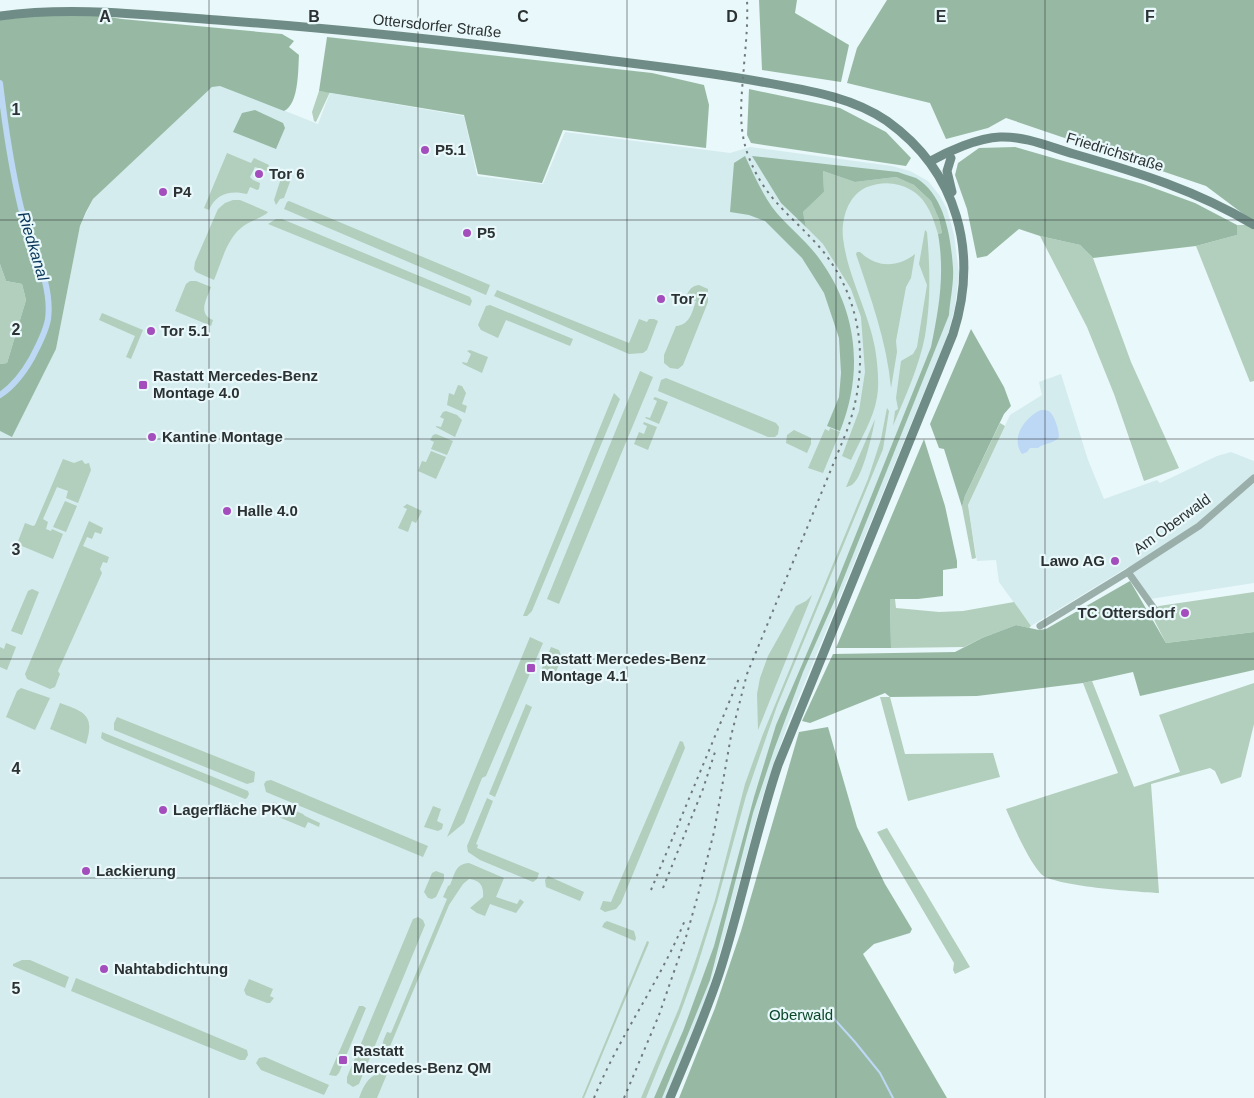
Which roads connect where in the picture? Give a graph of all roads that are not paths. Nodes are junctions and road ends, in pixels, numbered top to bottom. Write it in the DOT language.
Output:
graph roads {
  1 [pos="0,16"];
  2 [pos="961,148"];
  3 [pos="950,158"];
  4 [pos="931,165"];
  5 [pos="958,221"];
  6 [pos="1254,226"];
  7 [pos="1254,478"];
  8 [pos="1128,572"];
  9 [pos="1158,614"];
  10 [pos="1040,626"];
  11 [pos="670,1098"];
  1 -- 4 [label="street, Ottersdorfer Straße"];
  2 -- 3 [label="street, Friedrichstraße"];
  2 -- 4 [label="street, Friedrichstraße"];
  2 -- 6 [label="street, Friedrichstraße"];
  3 -- 4 [label="street, Friedrichstraße"];
  3 -- 5 [label="street"];
  4 -- 5 [label="street, Ottersdorfer Straße"];
  5 -- 11 [label="street"];
  7 -- 8 [label="street, Am Oberwald"];
  8 -- 9 [label="street, Am Oberwald"];
  8 -- 10 [label="street, Am Oberwald"];
}
